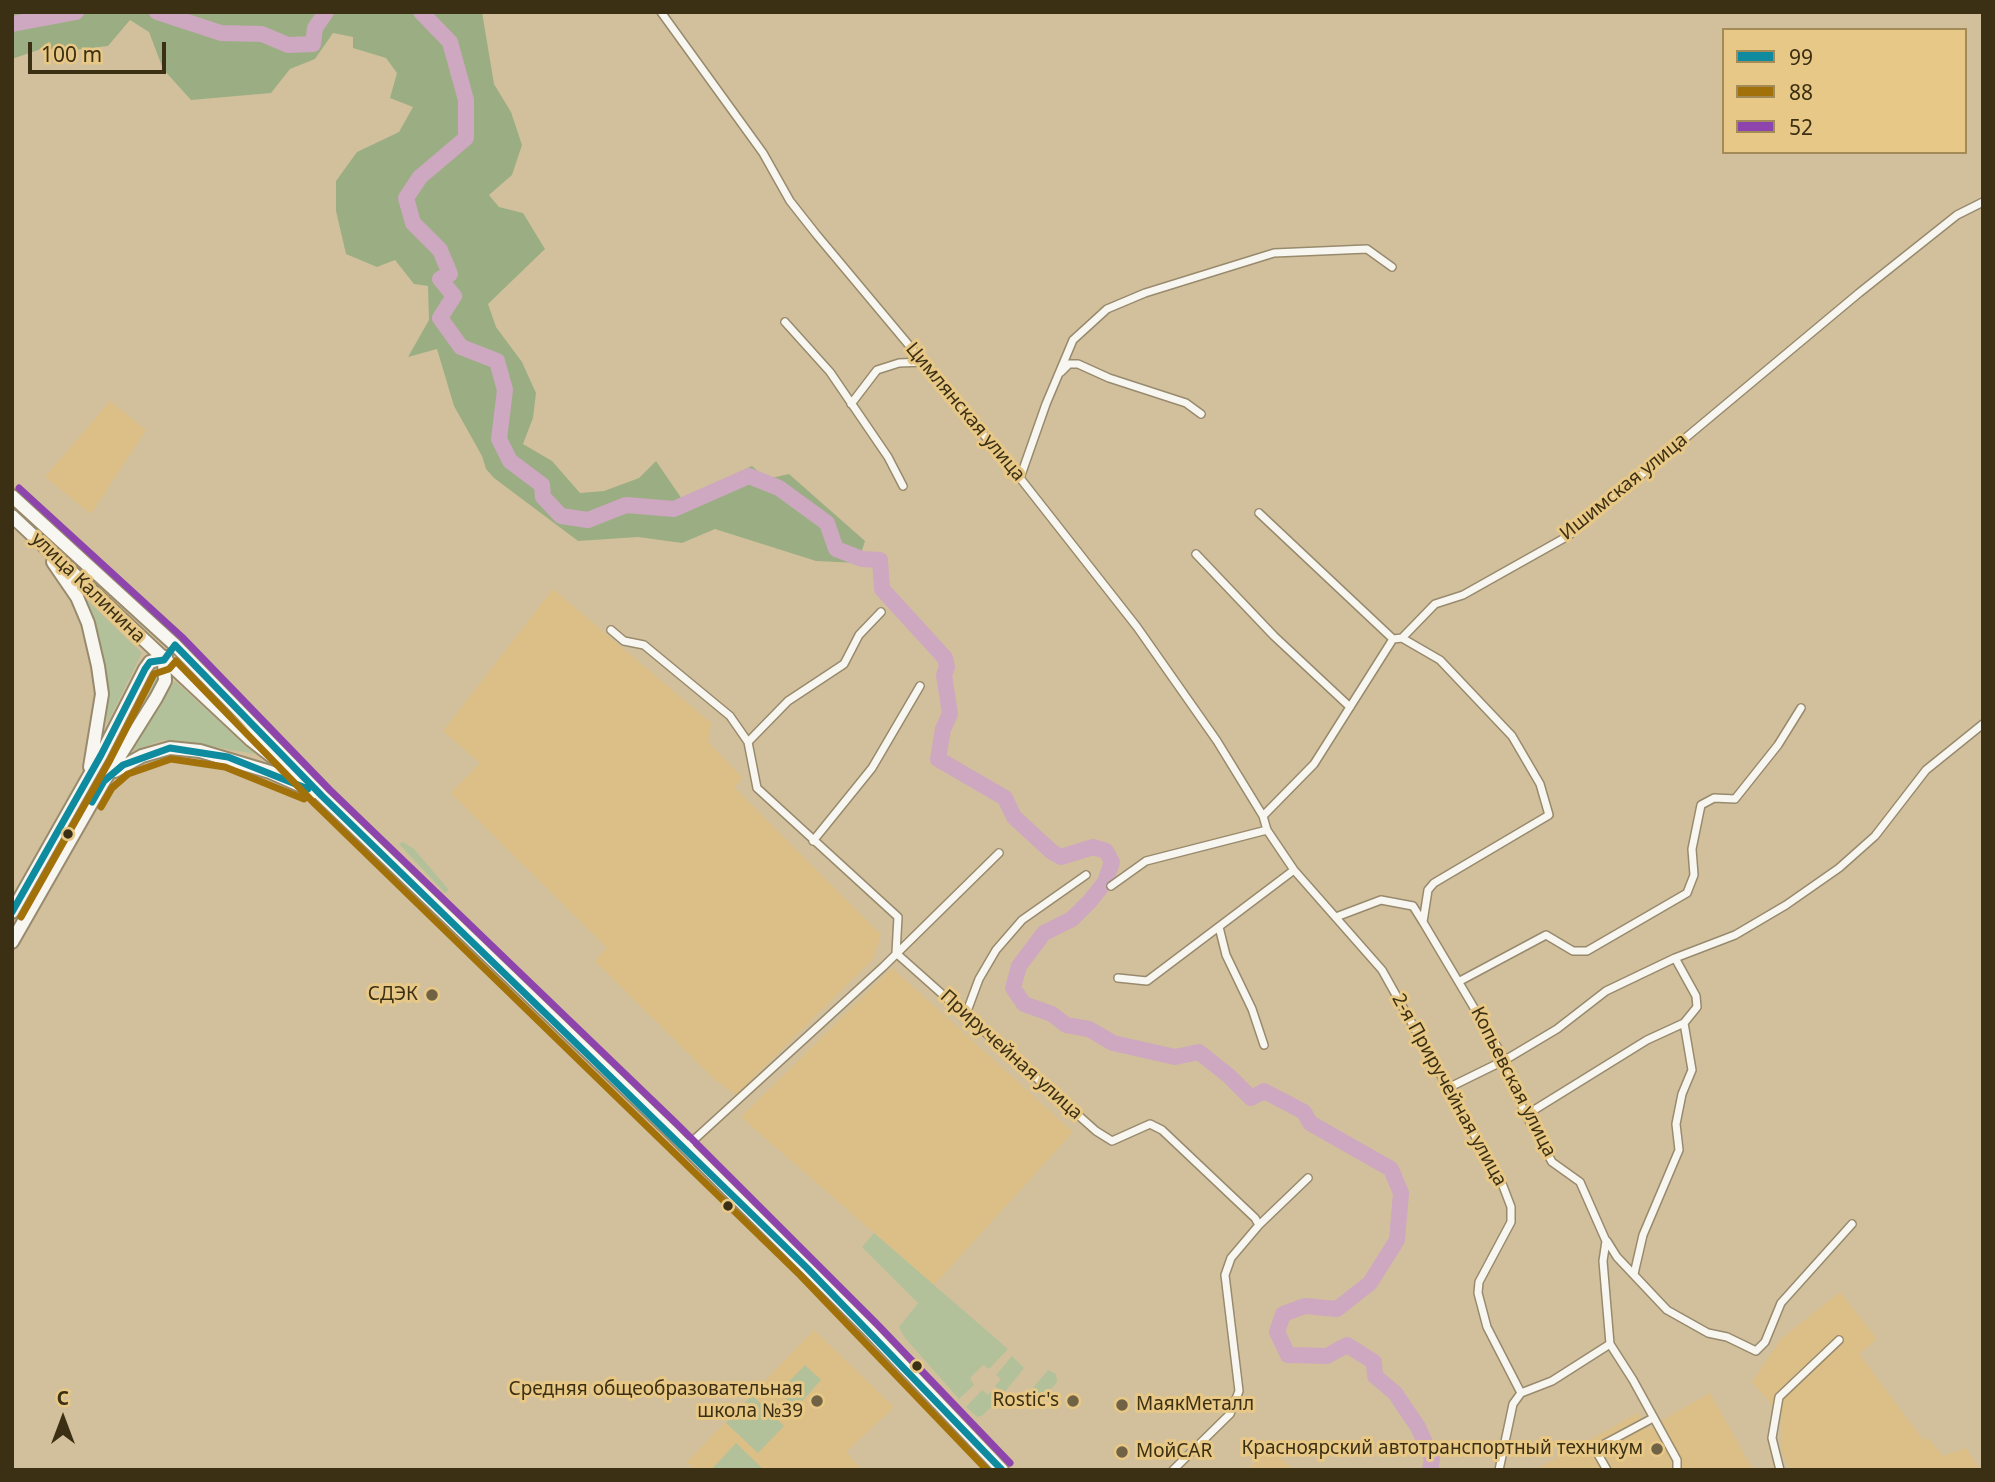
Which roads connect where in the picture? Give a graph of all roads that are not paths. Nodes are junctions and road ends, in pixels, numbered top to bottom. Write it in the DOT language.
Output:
graph roads {
  1 [pos="661,12"];
  2 [pos="1983,202"];
  3 [pos="1391,267"];
  4 [pos="785,322"];
  5 [pos="924,362"];
  6 [pos="1057,375"];
  7 [pos="851,404"];
  8 [pos="1201,414"];
  9 [pos="1020,478"];
  10 [pos="903,486"];
  11 [pos="12,496"];
  12 [pos="1259,513"];
  13 [pos="12,516"];
  14 [pos="42,544"];
  15 [pos="1196,554"];
  16 [pos="881,612"];
  17 [pos="611,630"];
  18 [pos="1402,638"];
  19 [pos="1393,639"];
  20 [pos="175,645"];
  21 [pos="164,660"];
  22 [pos="920,686"];
  23 [pos="1350,707"];
  24 [pos="1801,708"];
  25 [pos="1983,724"];
  26 [pos="748,742"];
  27 [pos="89,772"];
  28 [pos="104,781"];
  29 [pos="323,796"];
  30 [pos="1263,816"];
  31 [pos="1267,830"];
  32 [pos="813,841"];
  33 [pos="999,853"];
  34 [pos="1294,870"];
  35 [pos="1086,874"];
  36 [pos="1111,886"];
  37 [pos="12,912"];
  38 [pos="1336,917"];
  39 [pos="1423,922"];
  40 [pos="1219,927"];
  41 [pos="12,942"];
  42 [pos="897,953"];
  43 [pos="1675,958"];
  44 [pos="1118,978"];
  45 [pos="1460,981"];
  46 [pos="966,1014"];
  47 [pos="1684,1023"];
  48 [pos="1264,1045"];
  49 [pos="1505,1060"];
  50 [pos="1448,1088"];
  51 [pos="1525,1115"];
  52 [pos="685,1148"];
  53 [pos="1308,1178"];
  54 [pos="1852,1224"];
  55 [pos="1259,1225"];
  56 [pos="1606,1241"];
  57 [pos="1634,1274"];
  58 [pos="1839,1340"];
  59 [pos="1610,1344"];
  60 [pos="1521,1393"];
  61 [pos="1653,1418"];
  62 [pos="1003,1470"];
  63 [pos="1173,1470"];
  64 [pos="1499,1470"];
  65 [pos="1607,1470"];
  66 [pos="1677,1470"];
  67 [pos="1780,1470"];
  1 -- 5 [label="street, Цимлянская улица"];
  2 -- 18 [label="street, Ишимская улица"];
  3 -- 6 [label="street"];
  4 -- 7 [label="street"];
  5 -- 7 [label="street"];
  5 -- 9 [label="street, Цимлянская улица"];
  6 -- 8 [label="street"];
  6 -- 9 [label="street"];
  7 -- 10 [label="street"];
  9 -- 30 [label="street, Цимлянская улица"];
  11 -- 20 [label="main road, улица Калинина"];
  12 -- 19 [label="street"];
  13 -- 14 [label="main road, улица Калинина"];
  14 -- 21 [label="main road, улица Калинина"];
  14 -- 27 [label="main road"];
  15 -- 23 [label="street"];
  16 -- 26 [label="street"];
  17 -- 26 [label="street"];
  18 -- 19 [label="street"];
  18 -- 39 [label="street"];
  19 -- 23 [label="street"];
  20 -- 21 [label="main road"];
  20 -- 29 [label="main road, улица Калинина"];
  21 -- 27 [label="main road"];
  21 -- 28 [label="main road"];
  21 -- 29 [label="main road, улица Калинина"];
  22 -- 32 [label="street"];
  23 -- 30 [label="street"];
  24 -- 45 [label="street"];
  25 -- 43 [label="street"];
  26 -- 32 [label="street"];
  27 -- 37 [label="main road"];
  28 -- 29 [label="main road"];
  28 -- 41 [label="main road"];
  29 -- 52 [label="main road, улица Калинина"];
  30 -- 31 [label="street, 2-я Приручейная улица"];
  31 -- 34 [label="street, 2-я Приручейная улица"];
  31 -- 36 [label="street"];
  32 -- 42 [label="street"];
  33 -- 42 [label="street"];
  34 -- 38 [label="street, 2-я Приручейная улица"];
  34 -- 40 [label="street"];
  35 -- 46 [label="street"];
  38 -- 39 [label="street"];
  38 -- 50 [label="street, 2-я Приручейная улица"];
  39 -- 45 [label="street, Копьевская улица"];
  40 -- 44 [label="street"];
  40 -- 48 [label="street"];
  42 -- 46 [label="street, Приручейная улица"];
  42 -- 52 [label="street"];
  43 -- 47 [label="street"];
  43 -- 49 [label="street"];
  45 -- 49 [label="street, Копьевская улица"];
  46 -- 55 [label="street, Приручейная улица"];
  47 -- 51 [label="street"];
  47 -- 57 [label="street"];
  49 -- 50 [label="street"];
  49 -- 51 [label="street, Копьевская улица"];
  50 -- 60 [label="street, 2-я Приручейная улица"];
  51 -- 56 [label="street, Копьевская улица"];
  52 -- 62 [label="main road, улица Калинина"];
  53 -- 55 [label="street"];
  54 -- 57 [label="street"];
  55 -- 63 [label="street"];
  56 -- 57 [label="street"];
  56 -- 59 [label="street, Копьевская улица"];
  58 -- 67 [label="street"];
  59 -- 60 [label="street"];
  59 -- 61 [label="street"];
  60 -- 64 [label="street"];
  61 -- 65 [label="street"];
  61 -- 66 [label="street"];
}
